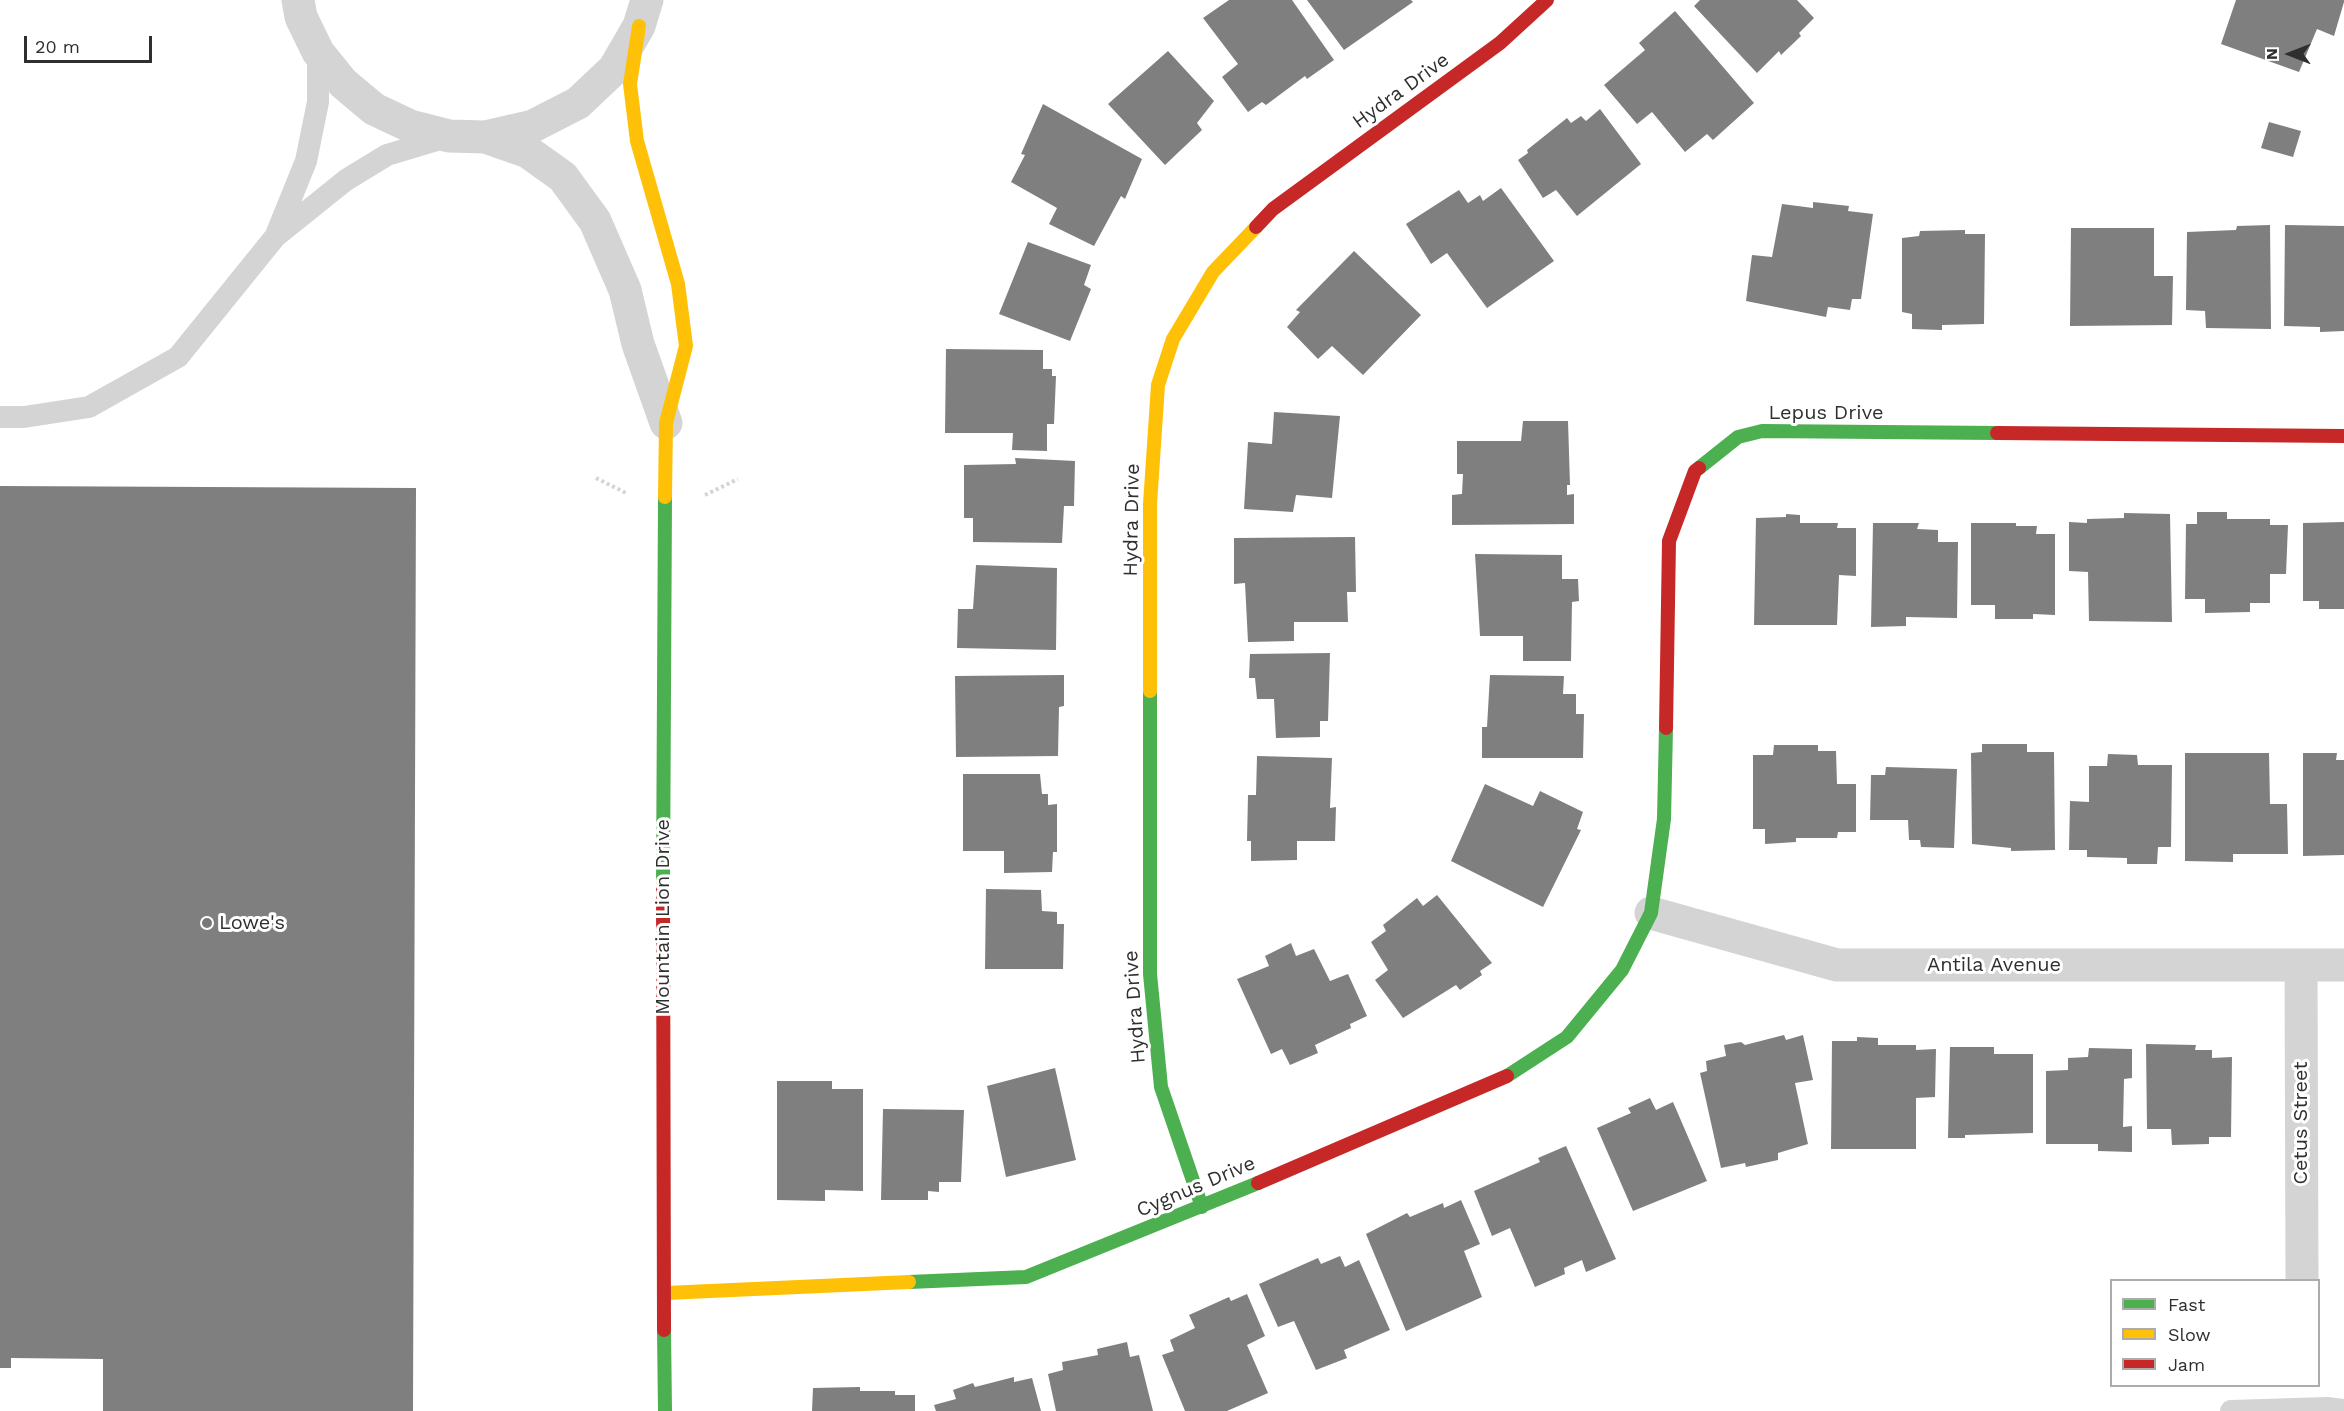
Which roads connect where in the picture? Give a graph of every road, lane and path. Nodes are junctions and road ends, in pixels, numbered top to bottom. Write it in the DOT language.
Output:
graph roads {
  1 [pos="274,0"];
  2 [pos="1547,0"];
  3 [pos="300,8"];
  4 [pos="643,13"];
  5 [pos="318,52"];
  6 [pos="449,136"];
  7 [pos="485,137"];
  8 [pos="275,237"];
  9 [pos="0,417"];
  10 [pos="666,423"];
  11 [pos="2344,436"];
  12 [pos="1651,913"];
  13 [pos="2301,965"];
  14 [pos="2344,965"];
  15 [pos="1202,1207"];
  16 [pos="2302,1279"];
  17 [pos="666,1293"];
  18 [pos="2344,1410"];
  19 [pos="665,1411"];
  20 [pos="2231,1411"];
  1 -- 3 [label="street"];
  2 -- 15 [label="street, Hydra Drive"];
  3 -- 5 [label="street"];
  4 -- 7 [label="street"];
  4 -- 10 [label="street, Mountain Lion Drive"];
  5 -- 6 [label="street"];
  5 -- 8 [label="lane"];
  6 -- 7 [label="street"];
  6 -- 8 [label="lane"];
  7 -- 10 [label="street, Mountain Lion Drive"];
  8 -- 9 [label="lane"];
  10 -- 17 [label="street, Mountain Lion Drive"];
  11 -- 12 [label="street, Lepus Drive"];
  12 -- 13 [label="street, Antila Avenue"];
  12 -- 15 [label="street, Cygnus Drive"];
  13 -- 14 [label="street, Antila Avenue"];
  13 -- 16 [label="street, Cetus Street"];
  15 -- 17 [label="street, Cygnus Drive"];
  17 -- 19 [label="street, Mountain Lion Drive"];
  18 -- 20 [label="lane"];
}
